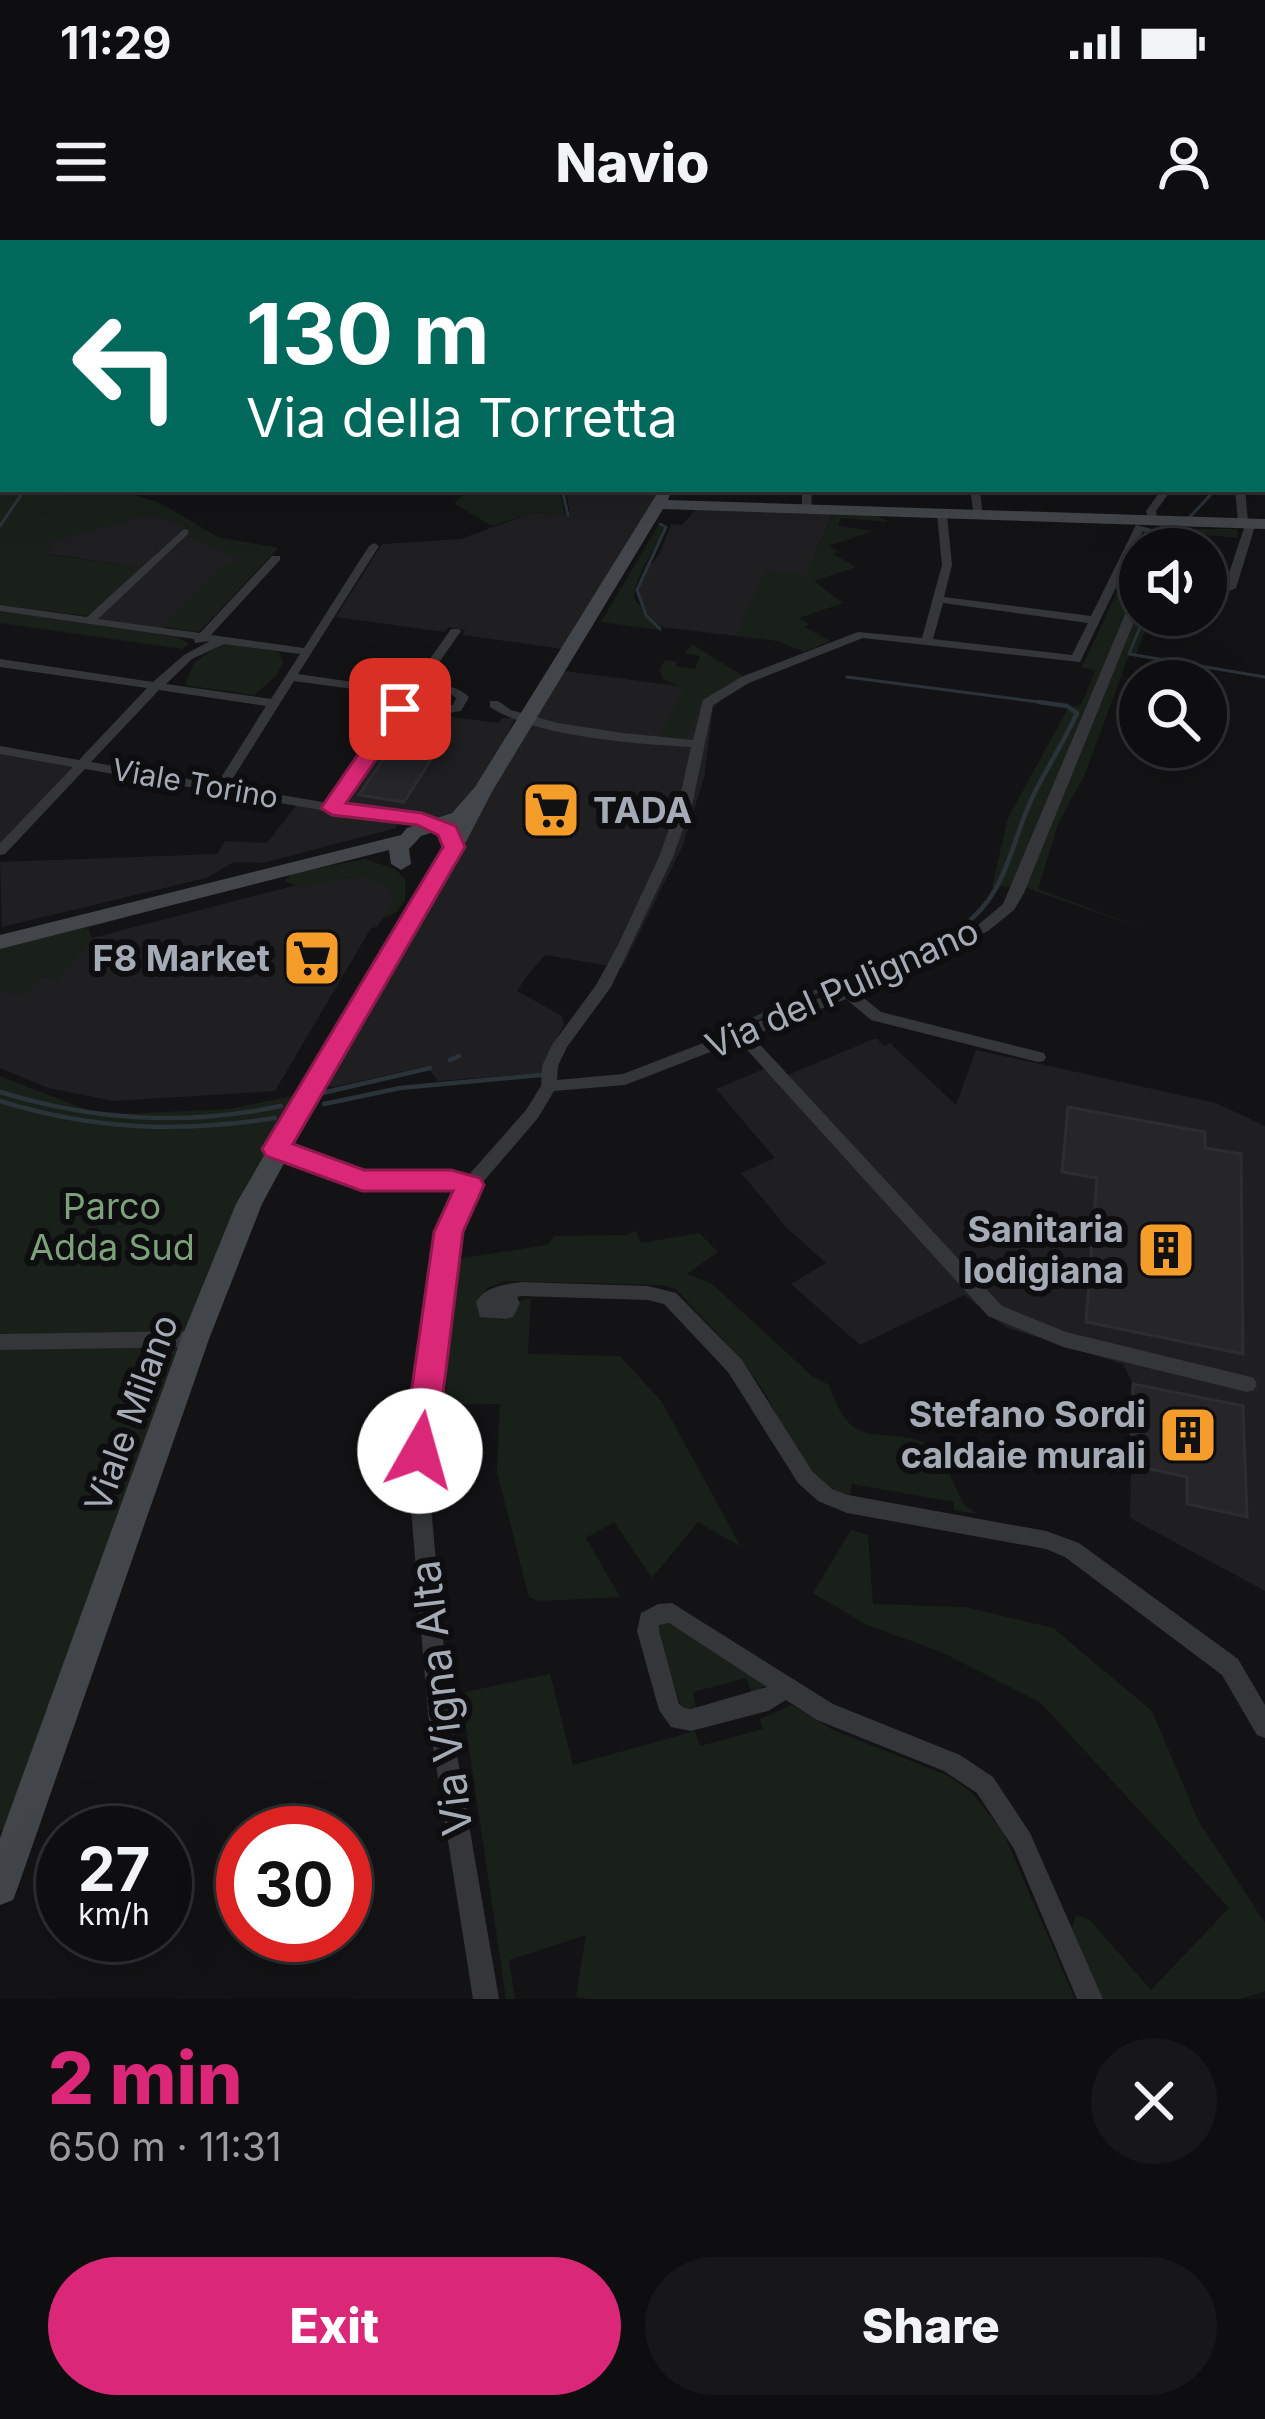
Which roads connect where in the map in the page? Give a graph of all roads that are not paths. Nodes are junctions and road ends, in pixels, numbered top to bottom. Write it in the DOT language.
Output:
graph roads {
  1 [pos="808,492"];
  2 [pos="975,492"];
  3 [pos="1165,492"];
  4 [pos="1241,492"];
  5 [pos="663,495"];
  6 [pos="808,510"];
  7 [pos="942,515"];
  8 [pos="979,517"];
  9 [pos="1253,523"];
  10 [pos="1151,526"];
  11 [pos="184,532"];
  12 [pos="374,546"];
  13 [pos="276,558"];
  14 [pos="1230,588"];
  15 [pos="938,599"];
  16 [pos="0,608"];
  17 [pos="90,620"];
  18 [pos="1093,620"];
  19 [pos="454,631"];
  20 [pos="1122,636"];
  21 [pos="928,638"];
  22 [pos="225,640"];
  23 [pos="199,641"];
  24 [pos="307,652"];
  25 [pos="183,660"];
  26 [pos="0,663"];
  27 [pos="291,677"];
  28 [pos="156,686"];
  29 [pos="461,694"];
  30 [pos="417,695"];
  31 [pos="541,696"];
  32 [pos="274,703"];
  33 [pos="482,708"];
  34 [pos="444,711"];
  35 [pos="528,718"];
  36 [pos="698,744"];
  37 [pos="0,750"];
  38 [pos="84,764"];
  39 [pos="220,789"];
  40 [pos="483,790"];
  41 [pos="332,808"];
  42 [pos="389,816"];
  43 [pos="434,826"];
  44 [pos="406,837"];
  45 [pos="0,850"];
  46 [pos="450,854"];
  47 [pos="334,859"];
  48 [pos="404,866"];
  49 [pos="410,921"];
  50 [pos="0,942"];
  51 [pos="848,993"];
  52 [pos="743,1036"];
  53 [pos="1038,1057"];
  54 [pos="549,1086"];
  55 [pos="276,1149"];
  56 [pos="470,1185"];
  57 [pos="503,1295"];
  58 [pos="195,1339"];
  59 [pos="0,1342"];
  60 [pos="1247,1384"];
  61 [pos="785,1687"];
  62 [pos="1265,1727"];
  63 [pos="0,1887"];
  64 [pos="486,1999"];
  65 [pos="1090,1999"];
  1 -- 6 [label="street"];
  2 -- 8 [label="street"];
  3 -- 10 [label="street"];
  4 -- 9 [label="street"];
  5 -- 6 [label="street"];
  5 -- 31 [label="street, Viale Milano"];
  6 -- 7 [label="street"];
  7 -- 8 [label="street"];
  7 -- 15 [label="street"];
  8 -- 10 [label="street"];
  9 -- 10 [label="street"];
  9 -- 14 [label="street"];
  10 -- 18 [label="street"];
  11 -- 17 [label="street"];
  12 -- 24 [label="street"];
  13 -- 23 [label="street"];
  15 -- 18 [label="street"];
  15 -- 21 [label="street"];
  16 -- 17 [label="street"];
  17 -- 23 [label="street"];
  18 -- 21 [label="street, Via Vigna Alta"];
  19 -- 30 [label="street"];
  20 -- 51 [label="street, Via del Pulignano"];
  21 -- 36 [label="street, Via Vigna Alta"];
  22 -- 23 [label="street"];
  22 -- 24 [label="street"];
  22 -- 25 [label="street"];
  23 -- 25 [label="street"];
  24 -- 27 [label="street"];
  25 -- 28 [label="street"];
  26 -- 28 [label="street"];
  27 -- 30 [label="street"];
  27 -- 32 [label="street"];
  28 -- 32 [label="street"];
  28 -- 38 [label="street"];
  29 -- 30 [label="street"];
  29 -- 33 [label="street"];
  29 -- 34 [label="street"];
  30 -- 34 [label="street"];
  30 -- 41 [label="street"];
  31 -- 33 [label="street"];
  31 -- 35 [label="street, Viale Milano"];
  32 -- 39 [label="street"];
  33 -- 34 [label="street"];
  33 -- 35 [label="street"];
  35 -- 36 [label="street"];
  35 -- 40 [label="street, Viale Milano"];
  36 -- 54 [label="street, Via Vigna Alta"];
  37 -- 38 [label="street, Viale Torino"];
  38 -- 39 [label="street, Viale Torino"];
  38 -- 45 [label="street"];
  39 -- 41 [label="street, Viale Torino"];
  40 -- 43 [label="street, Viale Milano"];
  40 -- 46 [label="street, Viale Milano"];
  41 -- 42 [label="street, Viale Torino"];
  42 -- 43 [label="street, Viale Torino"];
  42 -- 44 [label="street"];
  43 -- 44 [label="street, Viale Milano"];
  43 -- 46 [label="street"];
  44 -- 47 [label="street, Viale Milano"];
  44 -- 48 [label="street"];
  46 -- 48 [label="street"];
  46 -- 49 [label="street, Viale Milano"];
  47 -- 48 [label="street"];
  47 -- 50 [label="street, Viale Milano"];
  48 -- 49 [label="street"];
  49 -- 55 [label="street, Viale Milano"];
  51 -- 52 [label="street, Via del Pulignano"];
  51 -- 53 [label="street"];
  52 -- 54 [label="street, Via del Pulignano"];
  52 -- 60 [label="street"];
  54 -- 56 [label="street, Via Vigna Alta"];
  55 -- 56 [label="street"];
  55 -- 58 [label="street, Viale Milano"];
  56 -- 64 [label="street, Via Vigna Alta"];
  57 -- 62 [label="street"];
  58 -- 59 [label="street"];
  58 -- 63 [label="street, Viale Milano"];
  61 -- 61 [label="street"];
  61 -- 65 [label="street"];
}
